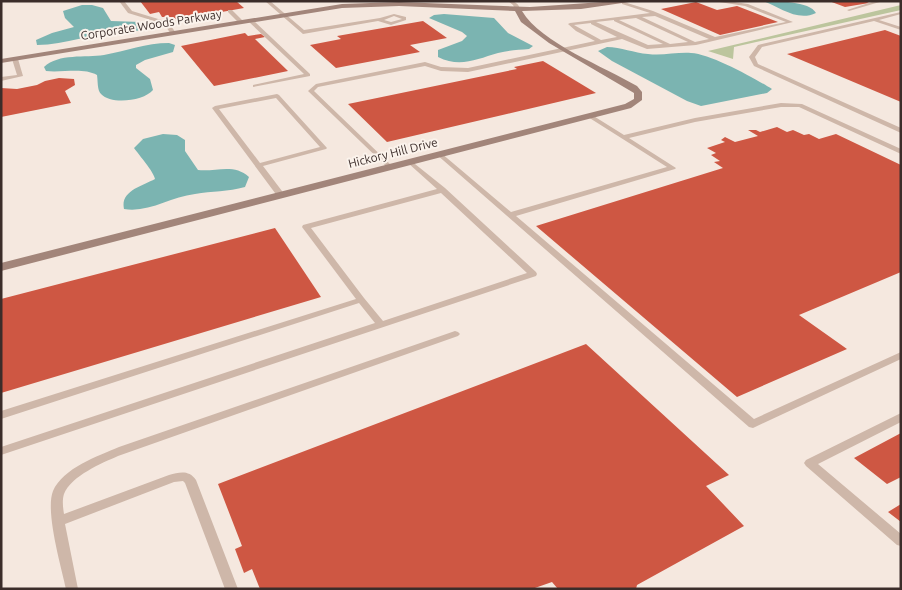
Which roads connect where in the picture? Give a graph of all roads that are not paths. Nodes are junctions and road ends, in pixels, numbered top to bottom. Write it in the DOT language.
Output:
graph roads {
  1 [pos="121,1"];
  2 [pos="267,1"];
  3 [pos="510,1"];
  4 [pos="633,1"];
  5 [pos="715,1"];
  6 [pos="880,1"];
  7 [pos="624,2"];
  8 [pos="419,3"];
  9 [pos="396,4"];
  10 [pos="518,10"];
  11 [pos="849,10"];
  12 [pos="230,11"];
  13 [pos="900,13"];
  14 [pos="656,14"];
  15 [pos="282,15"];
  16 [pos="390,15"];
  17 [pos="637,17"];
  18 [pos="380,19"];
  19 [pos="873,19"];
  20 [pos="250,20"];
  21 [pos="615,20"];
  22 [pos="241,22"];
  23 [pos="591,22"];
  24 [pos="901,29"];
  25 [pos="173,33"];
  26 [pos="622,37"];
  27 [pos="714,40"];
  28 [pos="601,42"];
  29 [pos="696,44"];
  30 [pos="671,46"];
  31 [pos="567,49"];
  32 [pos="15,59"];
  33 [pos="1,61"];
  34 [pos="1,79"];
  35 [pos="255,86"];
  36 [pos="590,116"];
  37 [pos="901,131"];
  38 [pos="623,137"];
  39 [pos="901,152"];
  40 [pos="439,154"];
  41 [pos="410,162"];
  42 [pos="259,166"];
  43 [pos="390,167"];
  44 [pos="442,190"];
  45 [pos="281,195"];
  46 [pos="510,215"];
  47 [pos="1,267"];
  48 [pos="361,300"];
  49 [pos="381,324"];
  50 [pos="455,334"];
  51 [pos="901,355"];
  52 [pos="1,415"];
  53 [pos="901,417"];
  54 [pos="1,451"];
  55 [pos="58,520"];
  56 [pos="901,540"];
  57 [pos="72,589"];
  58 [pos="232,589"];
  1 -- 25 [label="lane"];
  2 -- 15 [label="lane"];
  3 -- 10 [label="lane"];
  4 -- 7 [label="street, Corporate Woods Parkway"];
  5 -- 27 [label="lane"];
  6 -- 11 [label="lane"];
  7 -- 10 [label="street, Corporate Woods Parkway"];
  7 -- 14 [label="lane"];
  8 -- 9 [label="street, Corporate Woods Parkway"];
  8 -- 10 [label="street, Corporate Woods Parkway"];
  9 -- 15 [label="street, Corporate Woods Parkway"];
  9 -- 16 [label="lane"];
  10 -- 31 [label="street, Hickory Hill Drive"];
  12 -- 22 [label="lane"];
  13 -- 19 [label="lane"];
  14 -- 17 [label="lane"];
  14 -- 27 [label="lane"];
  15 -- 18 [label="lane"];
  15 -- 20 [label="street, Corporate Woods Parkway"];
  16 -- 18 [label="lane"];
  16 -- 18 [label="lane"];
  17 -- 21 [label="lane"];
  17 -- 29 [label="lane"];
  19 -- 24 [label="lane"];
  19 -- 37 [label="lane"];
  20 -- 22 [label="street, Corporate Woods Parkway"];
  20 -- 35 [label="lane"];
  21 -- 23 [label="lane"];
  21 -- 30 [label="lane"];
  22 -- 25 [label="street, Corporate Woods Parkway"];
  23 -- 26 [label="lane"];
  23 -- 28 [label="lane"];
  25 -- 32 [label="street, Corporate Woods Parkway"];
  26 -- 28 [label="lane"];
  26 -- 30 [label="lane"];
  27 -- 29 [label="lane"];
  28 -- 31 [label="lane"];
  29 -- 30 [label="lane"];
  31 -- 36 [label="street, Hickory Hill Drive"];
  31 -- 43 [label="lane"];
  32 -- 33 [label="street, Corporate Woods Parkway"];
  32 -- 34 [label="lane"];
  36 -- 38 [label="lane"];
  36 -- 40 [label="street, Hickory Hill Drive"];
  38 -- 39 [label="lane"];
  38 -- 46 [label="lane"];
  40 -- 41 [label="street, Hickory Hill Drive"];
  40 -- 46 [label="lane"];
  41 -- 43 [label="street, Hickory Hill Drive"];
  41 -- 44 [label="lane"];
  42 -- 42 [label="lane"];
  42 -- 45 [label="lane"];
  43 -- 45 [label="street, Hickory Hill Drive"];
  44 -- 48 [label="lane"];
  44 -- 49 [label="lane"];
  45 -- 47 [label="street, Hickory Hill Drive"];
  46 -- 51 [label="lane"];
  48 -- 49 [label="lane"];
  48 -- 52 [label="lane"];
  49 -- 54 [label="lane"];
  50 -- 55 [label="lane"];
  53 -- 56 [label="lane"];
  55 -- 57 [label="lane"];
  55 -- 58 [label="lane"];
}
